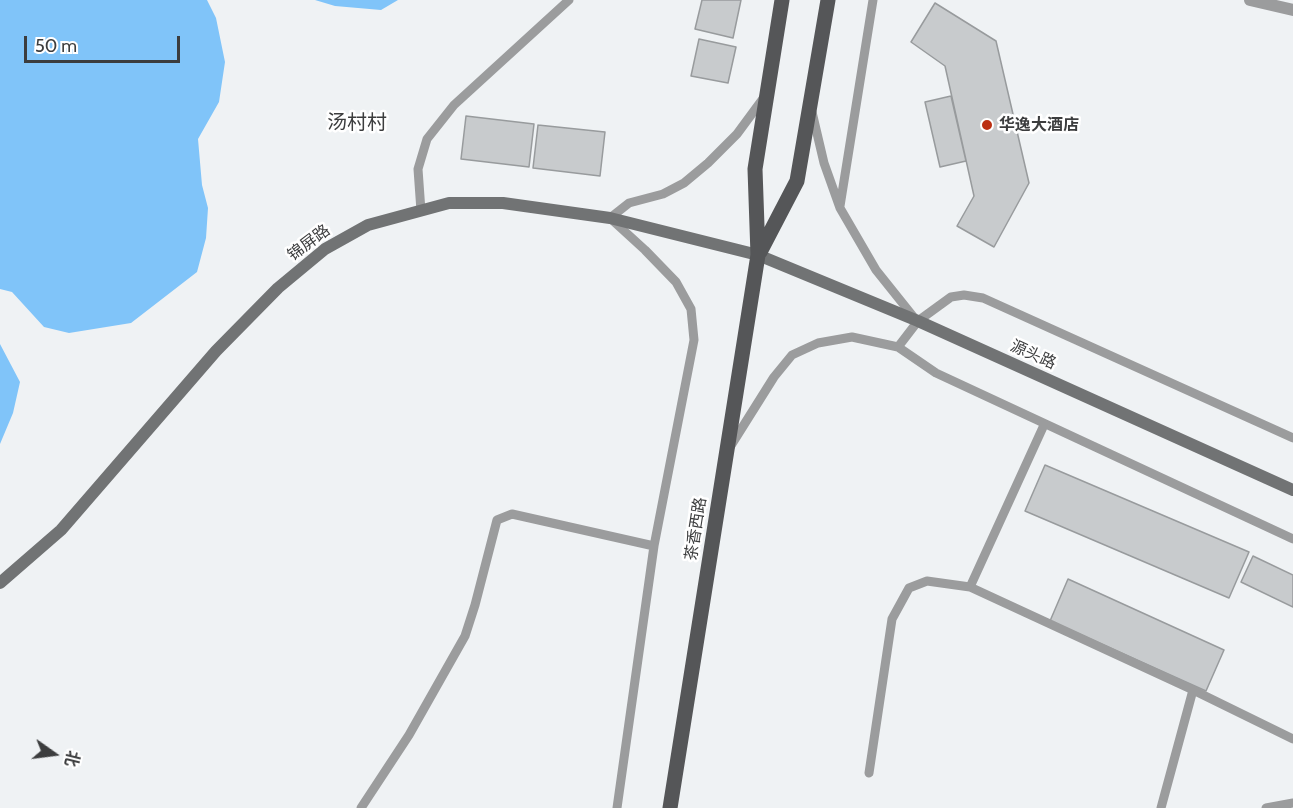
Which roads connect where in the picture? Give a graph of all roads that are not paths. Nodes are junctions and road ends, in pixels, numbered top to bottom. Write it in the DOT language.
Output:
graph roads {
  1 [pos="569,0"];
  2 [pos="783,0"];
  3 [pos="828,0"];
  4 [pos="873,0"];
  5 [pos="1250,0"];
  6 [pos="1293,10"];
  7 [pos="768,91"];
  8 [pos="810,104"];
  9 [pos="840,208"];
  10 [pos="421,211"];
  11 [pos="610,218"];
  12 [pos="758,255"];
  13 [pos="918,321"];
  14 [pos="898,347"];
  15 [pos="1044,425"];
  16 [pos="1293,438"];
  17 [pos="726,454"];
  18 [pos="1293,490"];
  19 [pos="1293,539"];
  20 [pos="654,546"];
  21 [pos="0,583"];
  22 [pos="969,587"];
  23 [pos="1193,690"];
  24 [pos="1293,739"];
  25 [pos="870,773"];
  26 [pos="1293,803"];
  27 [pos="361,808"];
  28 [pos="617,808"];
  29 [pos="670,808"];
  30 [pos="1161,808"];
  31 [pos="1266,808"];
  1 -- 10 [label="lane"];
  2 -- 7 [label="main road"];
  3 -- 8 [label="main road"];
  4 -- 9 [label="lane"];
  5 -- 6 [label="street"];
  7 -- 11 [label="lane"];
  7 -- 12 [label="main road"];
  8 -- 9 [label="lane"];
  8 -- 12 [label="main road"];
  9 -- 13 [label="lane"];
  10 -- 11 [label="street, 锦屏路"];
  10 -- 21 [label="street, 锦屏路"];
  11 -- 12 [label="street, 锦屏路"];
  11 -- 20 [label="lane"];
  12 -- 13 [label="street, 源头路"];
  12 -- 17 [label="main road, 茶香西路"];
  13 -- 14 [label="lane"];
  13 -- 16 [label="lane"];
  13 -- 18 [label="street, 源头路"];
  14 -- 15 [label="lane"];
  14 -- 17 [label="lane"];
  15 -- 19 [label="lane"];
  15 -- 22 [label="lane"];
  17 -- 29 [label="main road, 茶香西路"];
  20 -- 27 [label="lane"];
  20 -- 28 [label="lane"];
  22 -- 23 [label="lane"];
  22 -- 25 [label="lane"];
  23 -- 24 [label="lane"];
  23 -- 30 [label="lane"];
  26 -- 31 [label="lane"];
}
